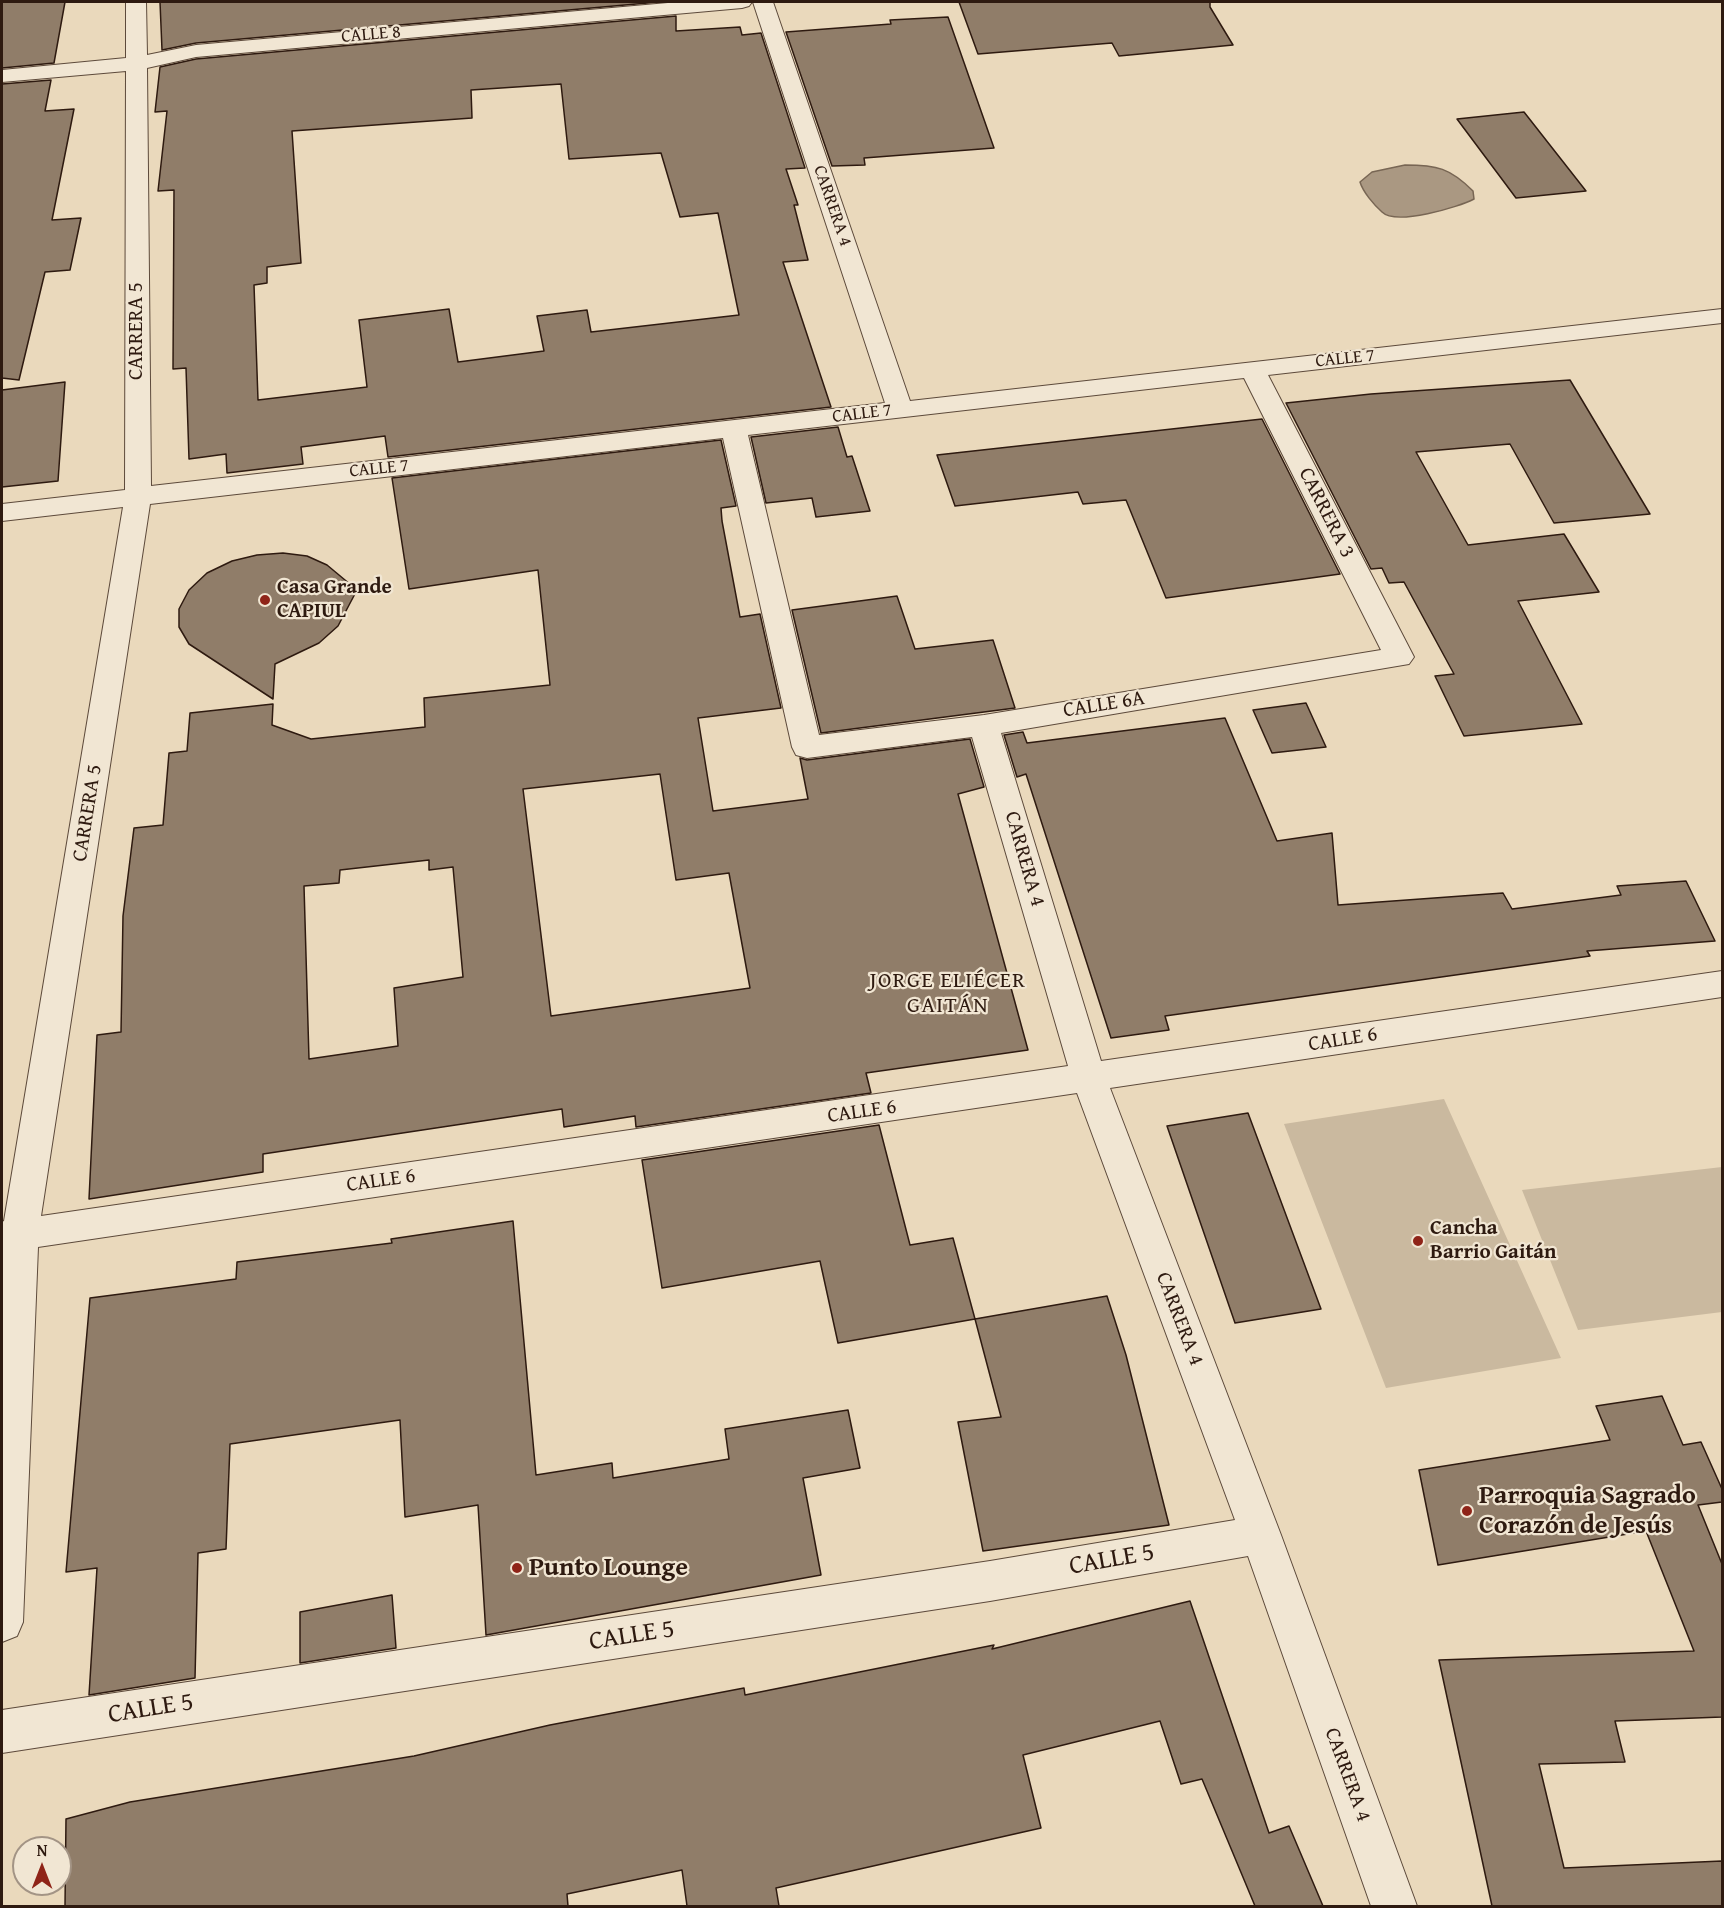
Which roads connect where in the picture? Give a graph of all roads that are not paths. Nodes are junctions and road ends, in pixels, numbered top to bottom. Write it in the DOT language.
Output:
graph roads {
  1 [pos="136,2"];
  2 [pos="742,2"];
  3 [pos="763,2"];
  4 [pos="135,64"];
  5 [pos="2,76"];
  6 [pos="1722,316"];
  7 [pos="1252,369"];
  8 [pos="900,410"];
  9 [pos="734,429"];
  10 [pos="138,497"];
  11 [pos="2,512"];
  12 [pos="1399,657"];
  13 [pos="984,725"];
  14 [pos="1722,984"];
  15 [pos="1089,1079"];
  16 [pos="11,1235"];
  17 [pos="1261,1535"];
  18 [pos="2,1622"];
  19 [pos="2,1732"];
  20 [pos="1394,1906"];
  1 -- 4 [label="street, CARRERA 5"];
  2 -- 4 [label="street, CALLE 8"];
  3 -- 8 [label="street, CARRERA 4"];
  4 -- 5 [label="street, CALLE 8"];
  4 -- 10 [label="street, CARRERA 5"];
  6 -- 7 [label="street, CALLE 7"];
  7 -- 8 [label="street, CALLE 7"];
  7 -- 12 [label="street, CARRERA 3"];
  8 -- 9 [label="street, CALLE 7"];
  9 -- 10 [label="street, CALLE 7"];
  9 -- 13 [label="street, CALLE 6A"];
  10 -- 11 [label="street, CALLE 7"];
  10 -- 16 [label="street, CARRERA 5"];
  12 -- 13 [label="street, CALLE 6A"];
  13 -- 15 [label="street, CARRERA 4"];
  14 -- 15 [label="street, CALLE 6"];
  15 -- 16 [label="street, CALLE 6"];
  15 -- 17 [label="street, CARRERA 4"];
  16 -- 18 [label="street, CARRERA 5"];
  17 -- 19 [label="street, CALLE 5"];
  17 -- 20 [label="street, CARRERA 4"];
}
